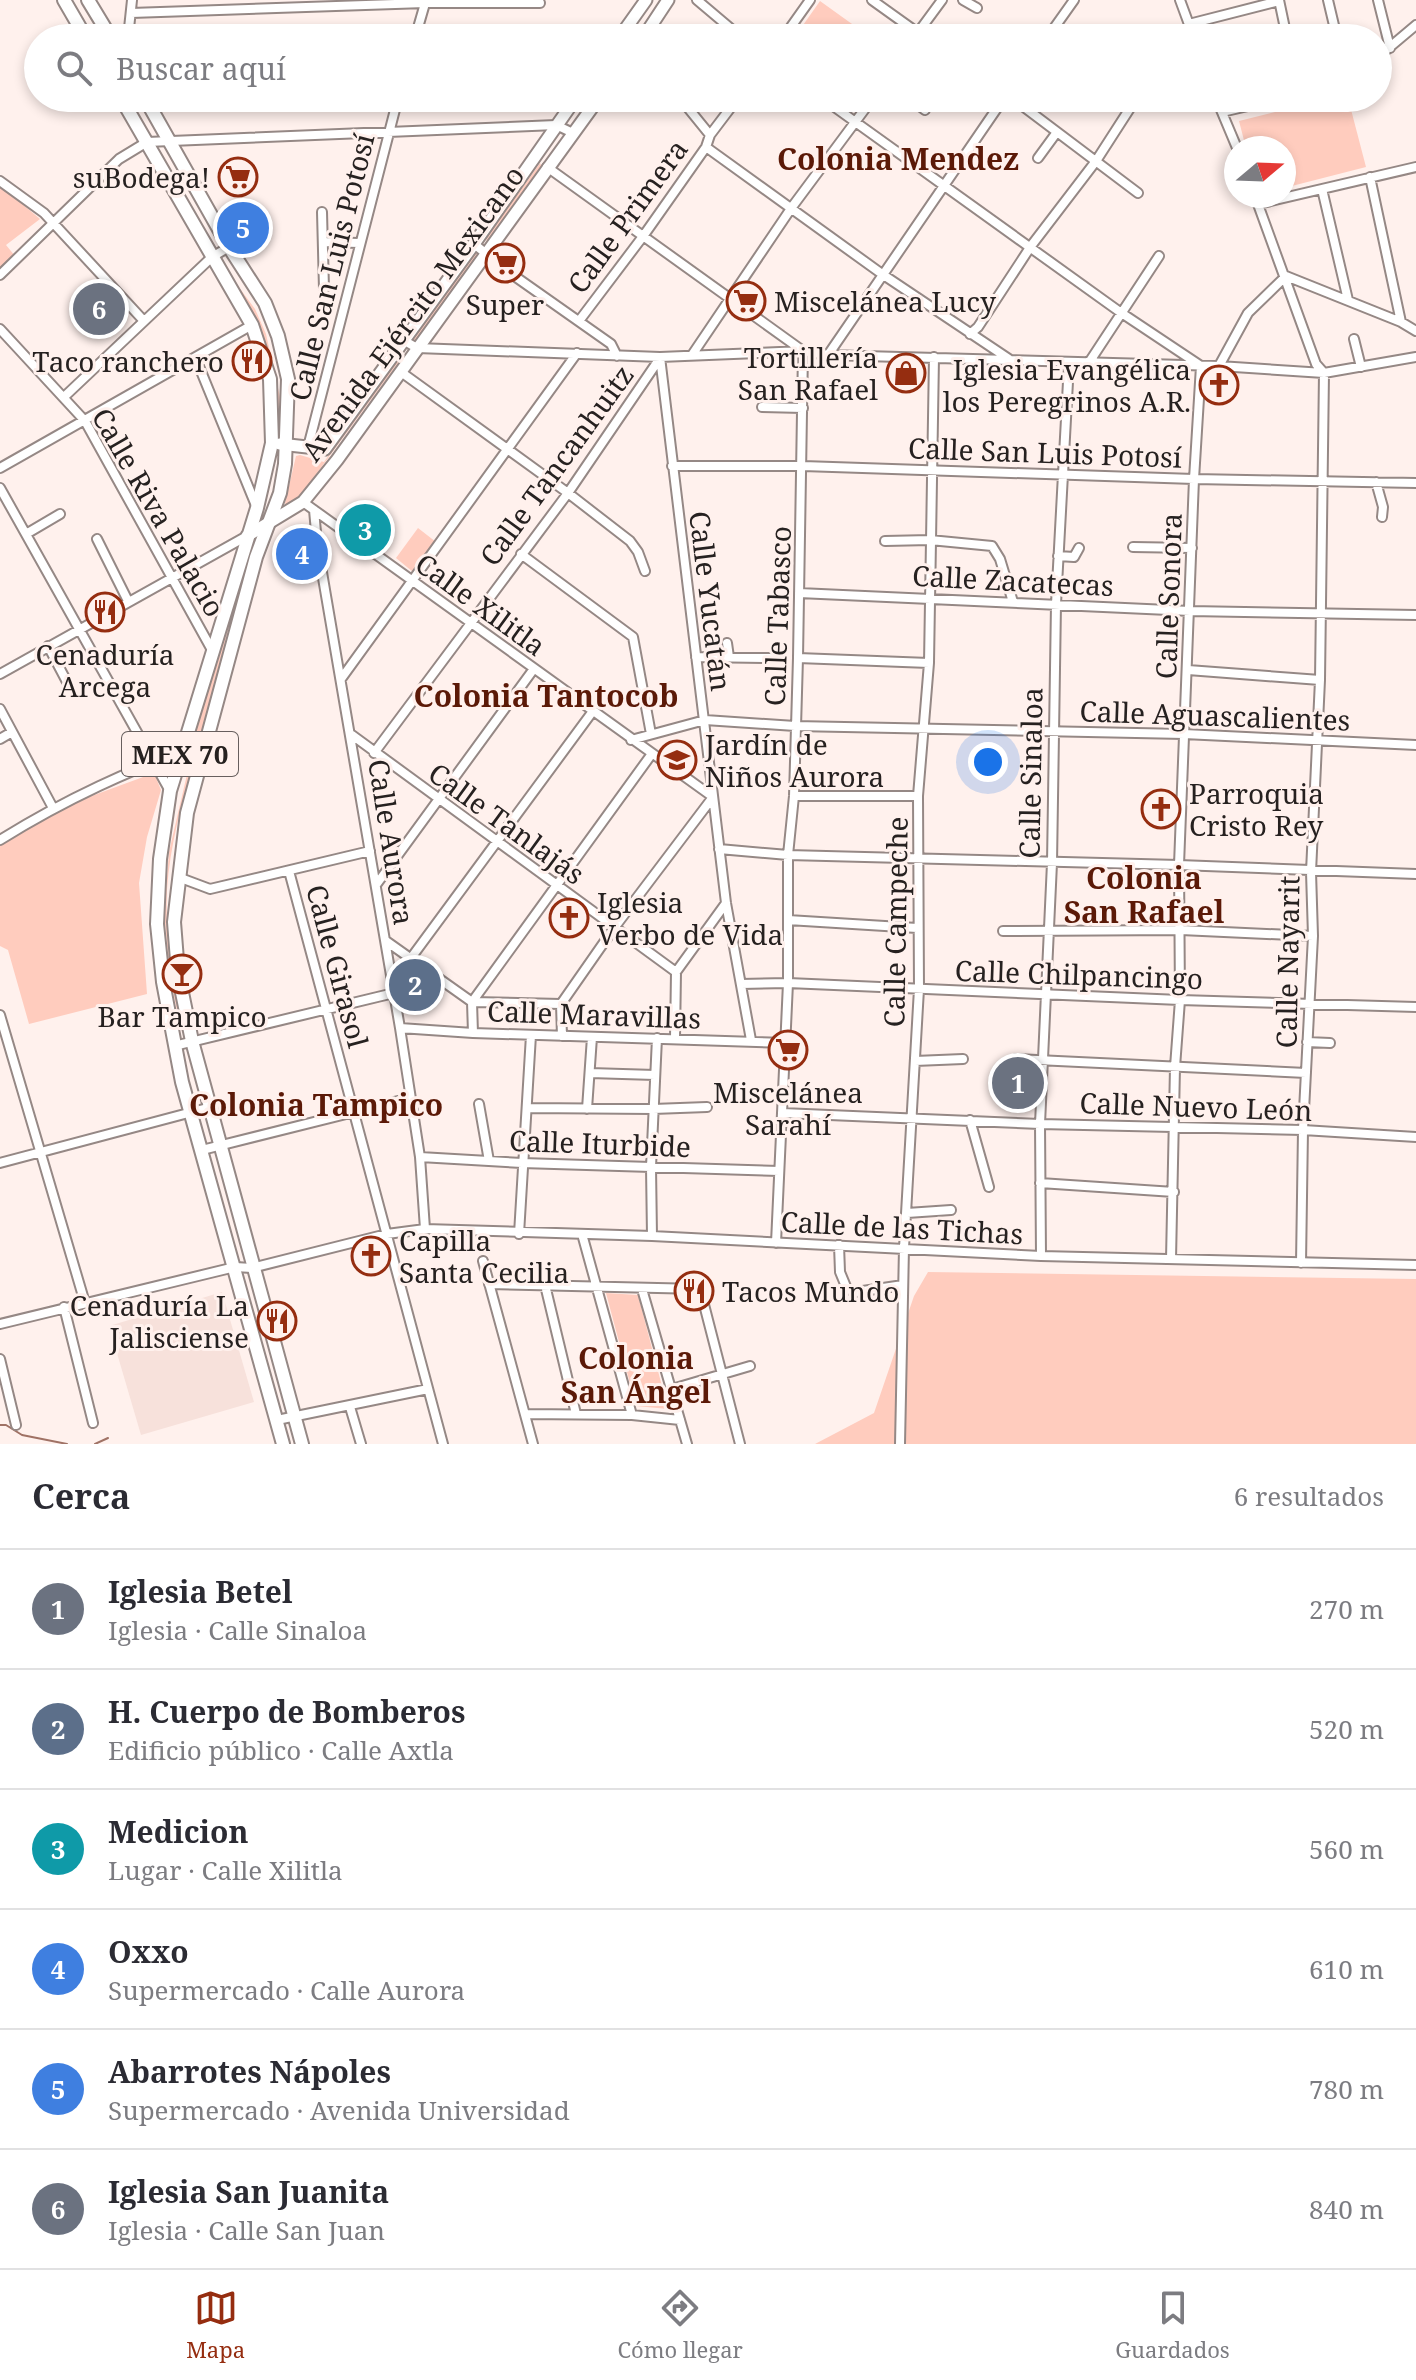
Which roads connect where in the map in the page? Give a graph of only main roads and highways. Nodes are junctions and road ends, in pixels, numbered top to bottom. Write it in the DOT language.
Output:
graph roads {
  1 [pos="64,0"];
  2 [pos="88,0"];
  3 [pos="646,0"];
  4 [pos="668,0"];
  5 [pos="78,24"];
  6 [pos="103,24"];
  7 [pos="629,24"];
  8 [pos="652,24"];
  9 [pos="129,112"];
  10 [pos="153,112"];
  11 [pos="566,112"];
  12 [pos="589,112"];
  13 [pos="272,443"];
  14 [pos="286,445"];
  15 [pos="268,523"];
  16 [pos="247,536"];
  17 [pos="283,1444"];
  18 [pos="302,1444"];
  1 -- 5 [label="main road"];
  2 -- 6 [label="main road"];
  3 -- 7 [label="main road"];
  4 -- 8 [label="main road"];
  9 -- 13 [label="main road, MEX 70"];
  10 -- 14 [label="main road, MEX 70"];
  11 -- 14 [label="main road, Avenida Ejército Mexicano"];
  12 -- 15 [label="main road, Avenida Ejército Mexicano"];
  13 -- 14 [label="main road, Avenida Ejército Mexicano"];
  13 -- 16 [label="main road, MEX 70"];
  14 -- 15 [label="main road, MEX 70"];
  15 -- 16 [label="main road, Avenida Ejército Mexicano"];
  15 -- 18 [label="main road, MEX 70"];
  16 -- 17 [label="main road, MEX 70"];
}
